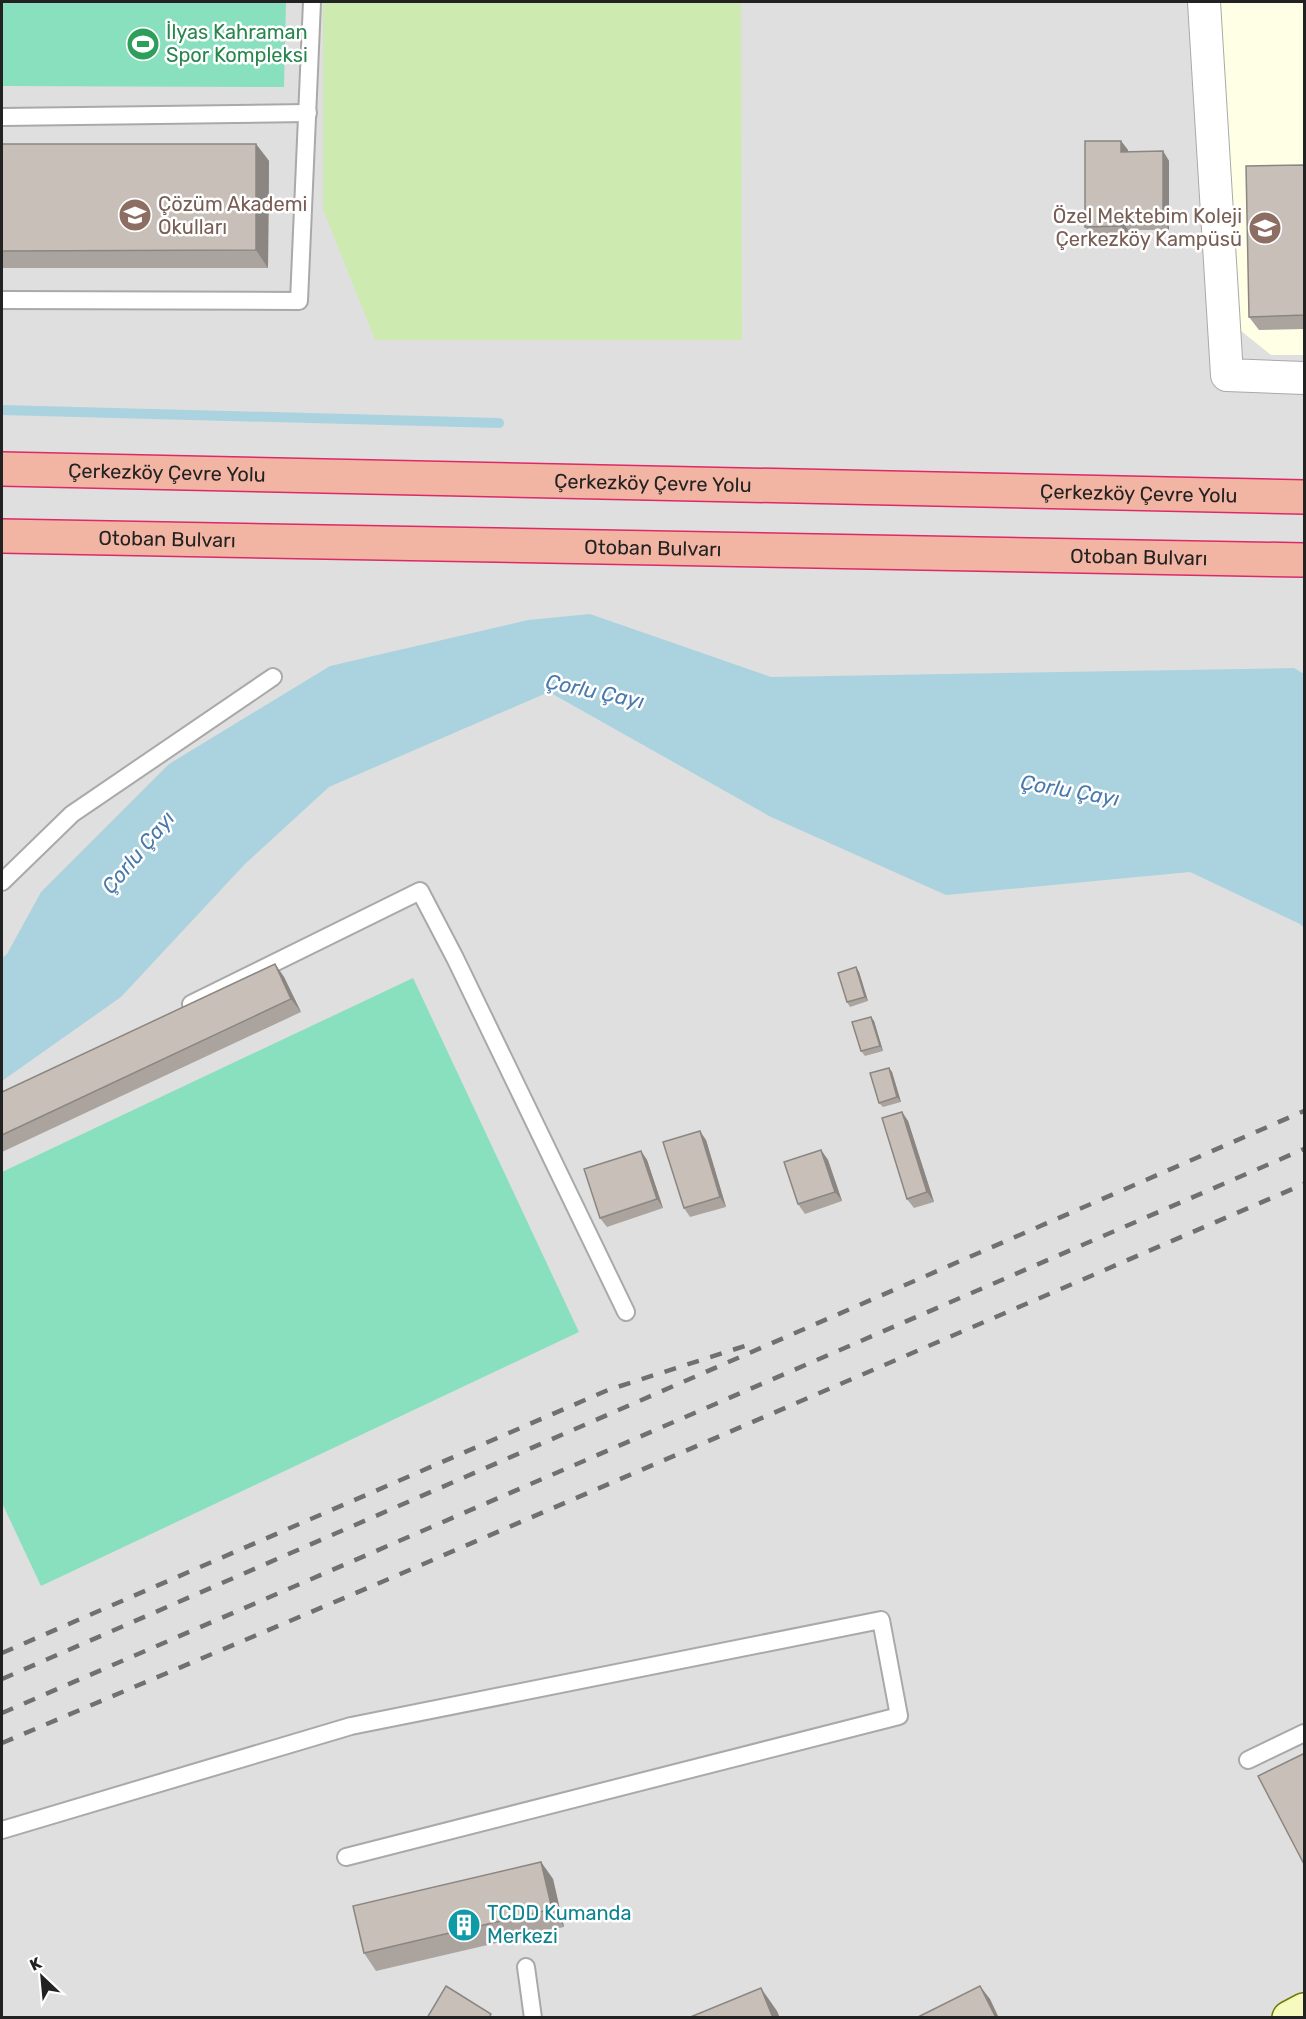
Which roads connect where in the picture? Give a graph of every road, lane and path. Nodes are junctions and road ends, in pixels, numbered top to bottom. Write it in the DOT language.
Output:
graph roads {
  1 [pos="312,2"];
  2 [pos="1204,2"];
  3 [pos="308,113"];
  4 [pos="2,117"];
  5 [pos="2,300"];
  6 [pos="1305,378"];
  7 [pos="2,470"];
  8 [pos="1305,497"];
  9 [pos="2,536"];
  10 [pos="1305,560"];
  11 [pos="273,677"];
  12 [pos="2,882"];
  13 [pos="173,1012"];
  14 [pos="626,1312"];
  15 [pos="1305,1733"];
  16 [pos="1248,1760"];
  17 [pos="2,1830"];
  18 [pos="346,1857"];
  19 [pos="526,1967"];
  20 [pos="1305,2010"];
  21 [pos="533,2018"];
  22 [pos="1288,2018"];
  1 -- 3 [label="lane"];
  2 -- 6 [label="street"];
  3 -- 4 [label="lane"];
  3 -- 5 [label="lane"];
  7 -- 8 [label="highway, Çerkezköy Çevre Yolu"];
  9 -- 10 [label="highway, Otoban Bulvarı"];
  11 -- 12 [label="lane"];
  13 -- 14 [label="lane"];
  15 -- 16 [label="lane"];
  17 -- 18 [label="lane"];
  19 -- 21 [label="lane"];
  20 -- 22 [label="main road"];
}
